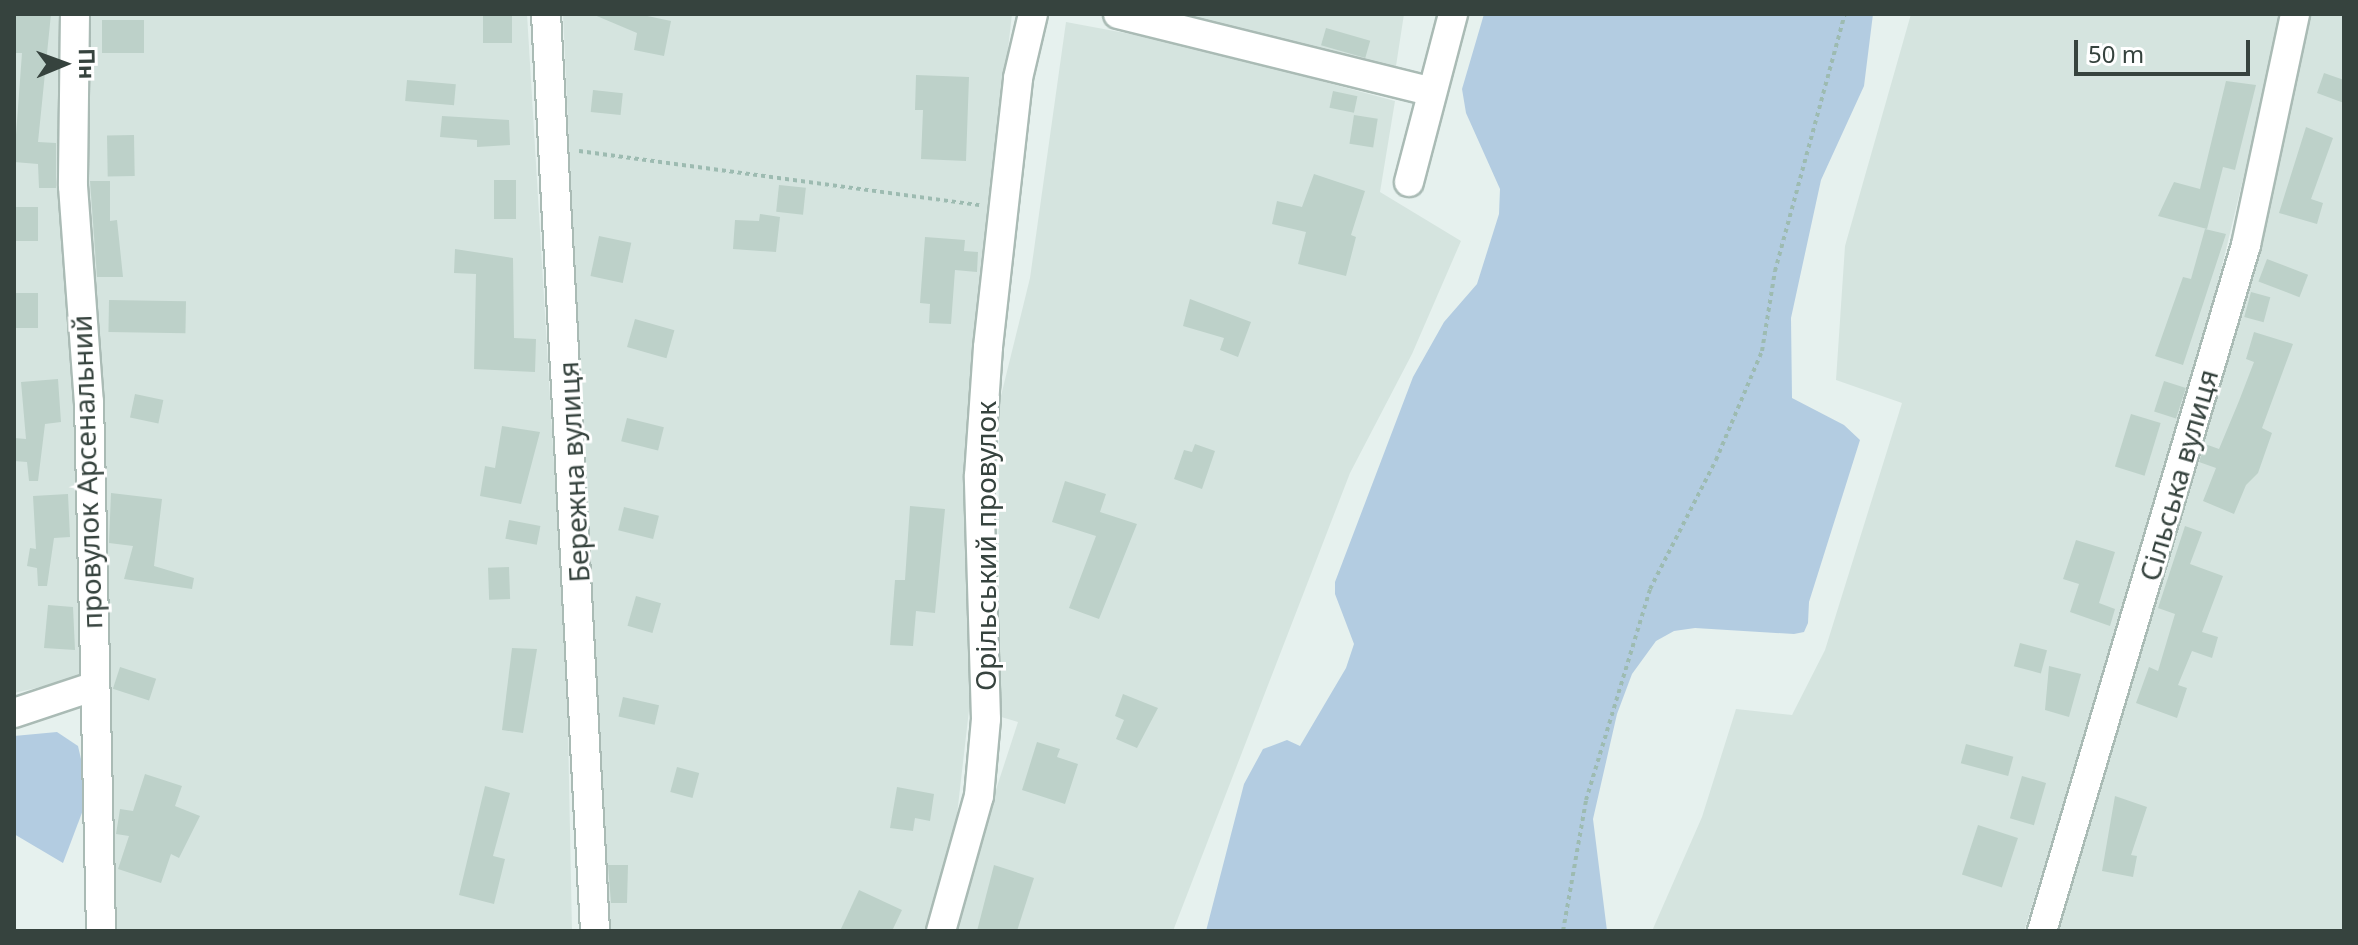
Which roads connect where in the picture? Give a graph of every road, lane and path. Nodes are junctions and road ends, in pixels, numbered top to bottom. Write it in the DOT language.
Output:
graph roads {
  1 [pos="75,14"];
  2 [pos="546,14"];
  3 [pos="1033,14"];
  4 [pos="1118,14"];
  5 [pos="1453,14"];
  6 [pos="1845,14"];
  7 [pos="2295,14"];
  8 [pos="1429,91"];
  9 [pos="553,148"];
  10 [pos="1409,182"];
  11 [pos="1002,209"];
  12 [pos="92,687"];
  13 [pos="14,713"];
  14 [pos="101,931"];
  15 [pos="595,931"];
  16 [pos="941,931"];
  17 [pos="1563,931"];
  18 [pos="2042,931"];
  1 -- 12 [label="street, провулок Арсенальний"];
  2 -- 9 [label="street, Бережна вулиця"];
  3 -- 11 [label="street, Орільський провулок"];
  4 -- 8 [label="street"];
  5 -- 8 [label="street"];
  6 -- 17 [label="path"];
  7 -- 18 [label="street, Сільська вулиця"];
  8 -- 10 [label="street"];
  9 -- 11 [label="path"];
  9 -- 15 [label="street, Бережна вулиця"];
  11 -- 16 [label="street, Орільський провулок"];
  12 -- 13 [label="street"];
  12 -- 14 [label="street, провулок Арсенальний"];
}
